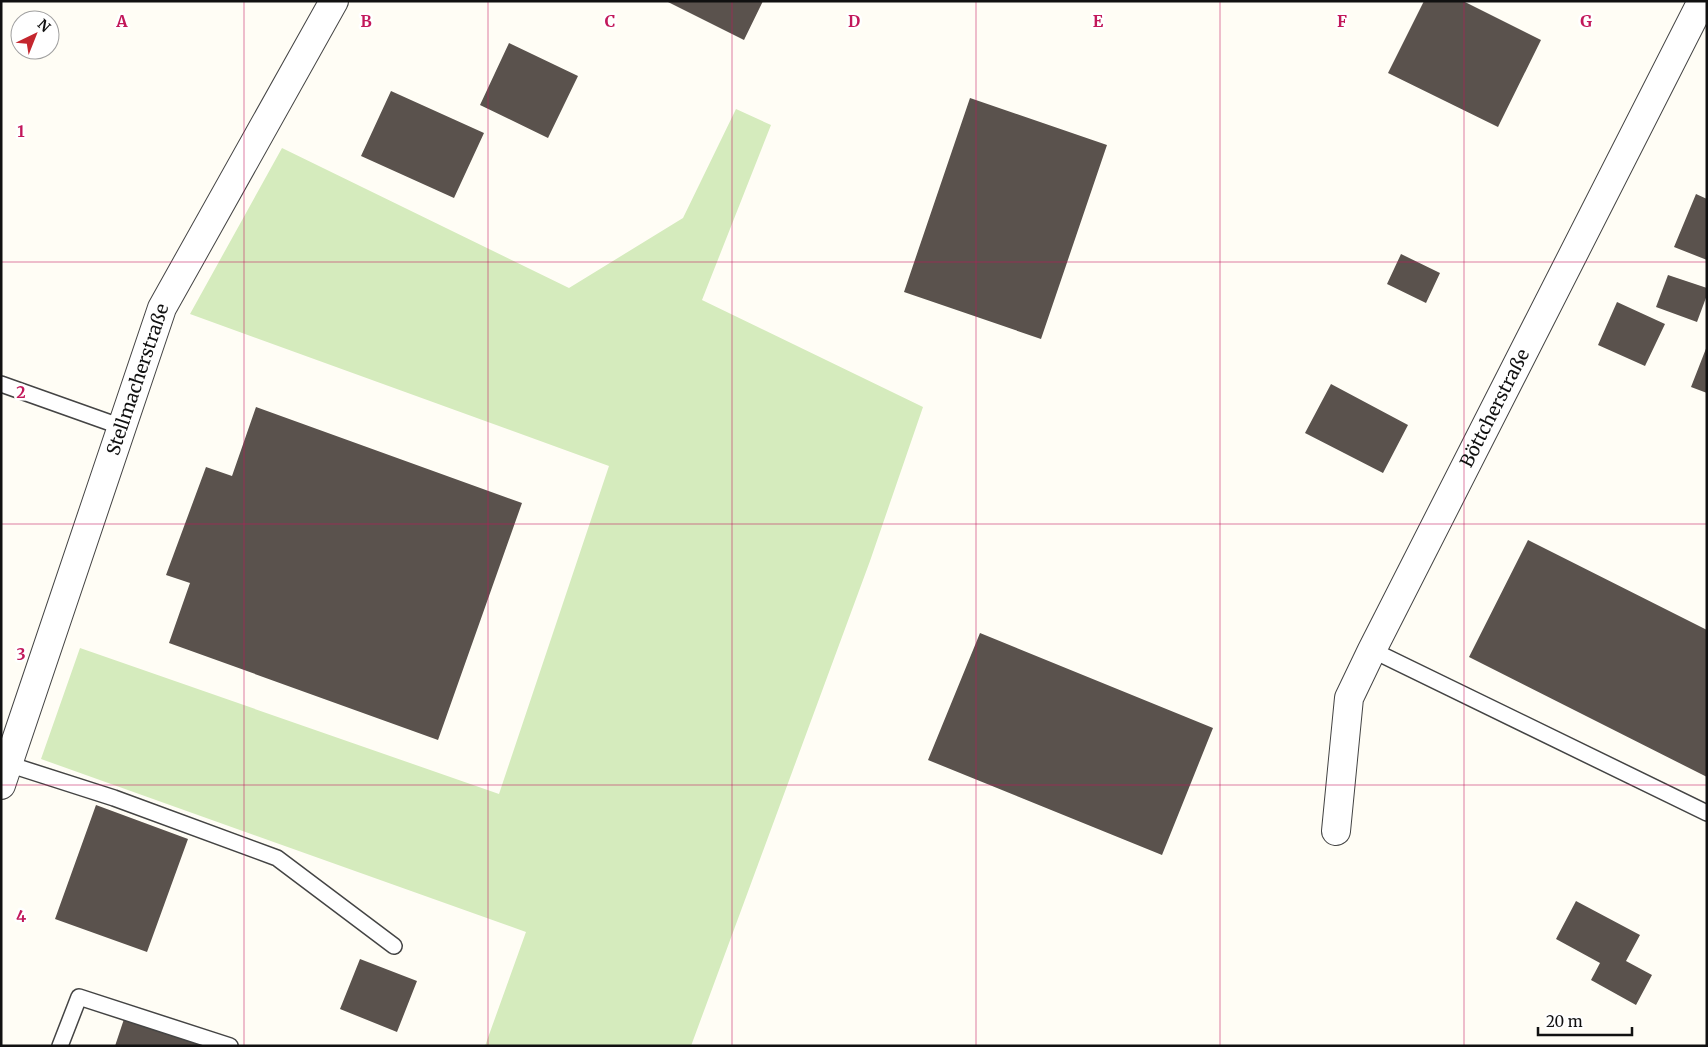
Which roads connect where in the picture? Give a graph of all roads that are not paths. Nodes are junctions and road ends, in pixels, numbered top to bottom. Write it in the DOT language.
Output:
graph roads {
  1 [pos="334,1"];
  2 [pos="1702,1"];
  3 [pos="1,384"];
  4 [pos="122,427"];
  5 [pos="1372,650"];
  6 [pos="7,758"];
  7 [pos="1707,813"];
  8 [pos="1336,831"];
  9 [pos="394,946"];
  10 [pos="60,1046"];
  11 [pos="230,1046"];
  1 -- 4 [label="street, Stellmacherstraße"];
  2 -- 5 [label="street, Böttcherstraße"];
  3 -- 4 [label="lane"];
  4 -- 6 [label="street, Stellmacherstraße"];
  5 -- 7 [label="lane"];
  5 -- 8 [label="street, Böttcherstraße"];
  6 -- 9 [label="lane"];
  10 -- 11 [label="lane"];
}
